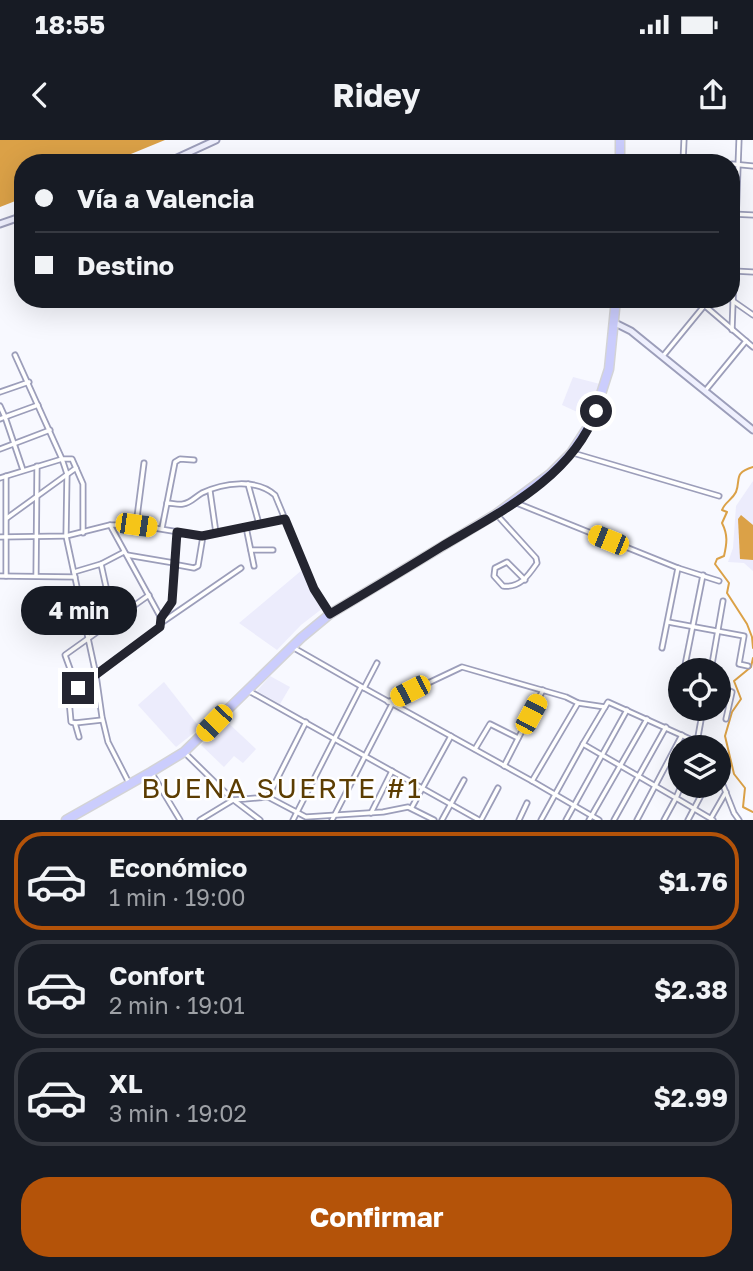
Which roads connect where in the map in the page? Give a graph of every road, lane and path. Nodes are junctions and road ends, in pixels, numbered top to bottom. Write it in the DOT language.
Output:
graph roads {
  1 [pos="216,140"];
  2 [pos="186,154"];
  3 [pos="615,308"];
  4 [pos="702,308"];
  5 [pos="706,308"];
  6 [pos="733,308"];
  7 [pos="615,323"];
  8 [pos="732,330"];
  9 [pos="746,341"];
  10 [pos="753,347"];
  11 [pos="15,355"];
  12 [pos="663,357"];
  13 [pos="29,383"];
  14 [pos="705,391"];
  15 [pos="0,392"];
  16 [pos="38,405"];
  17 [pos="0,406"];
  18 [pos="2,418"];
  19 [pos="753,428"];
  20 [pos="50,430"];
  21 [pos="14,444"];
  22 [pos="0,449"];
  23 [pos="571,453"];
  24 [pos="62,459"];
  25 [pos="194,460"];
  26 [pos="144,463"];
  27 [pos="37,466"];
  28 [pos="77,468"];
  29 [pos="23,470"];
  30 [pos="67,474"];
  31 [pos="6,476"];
  32 [pos="0,478"];
  33 [pos="248,484"];
  34 [pos="210,491"];
  35 [pos="719,496"];
  36 [pos="36,498"];
  37 [pos="514,502"];
  38 [pos="167,503"];
  39 [pos="496,514"];
  40 [pos="7,518"];
  41 [pos="285,519"];
  42 [pos="259,524"];
  43 [pos="110,525"];
  44 [pos="136,525"];
  45 [pos="246,527"];
  46 [pos="162,529"];
  47 [pos="177,532"];
  48 [pos="83,533"];
  49 [pos="216,533"];
  50 [pos="66,536"];
  51 [pos="202,536"];
  52 [pos="0,537"];
  53 [pos="7,537"];
  54 [pos="35,537"];
  55 [pos="251,550"];
  56 [pos="272,550"];
  57 [pos="125,553"];
  58 [pos="101,564"];
  59 [pos="176,564"];
  60 [pos="254,566"];
  61 [pos="241,568"];
  62 [pos="678,568"];
  63 [pos="75,575"];
  64 [pos="703,575"];
  65 [pos="0,576"];
  66 [pos="6,576"];
  67 [pos="36,576"];
  68 [pos="525,580"];
  69 [pos="719,581"];
  70 [pos="149,595"];
  71 [pos="723,601"];
  72 [pos="172,602"];
  73 [pos="330,614"];
  74 [pos="118,617"];
  75 [pos="170,617"];
  76 [pos="161,620"];
  77 [pos="668,622"];
  78 [pos="693,626"];
  79 [pos="719,631"];
  80 [pos="88,639"];
  81 [pos="292,647"];
  82 [pos="662,648"];
  83 [pos="686,658"];
  84 [pos="713,658"];
  85 [pos="377,663"];
  86 [pos="748,667"];
  87 [pos="96,675"];
  88 [pos="363,687"];
  89 [pos="78,688"];
  90 [pos="247,690"];
  91 [pos="543,690"];
  92 [pos="390,703"];
  93 [pos="578,703"];
  94 [pos="605,707"];
  95 [pos="627,710"];
  96 [pos="647,719"];
  97 [pos="102,720"];
  98 [pos="306,722"];
  99 [pos="75,723"];
  100 [pos="666,727"];
  101 [pos="682,735"];
  102 [pos="451,736"];
  103 [pos="79,737"];
  104 [pos="335,738"];
  105 [pos="518,738"];
  106 [pos="583,744"];
  107 [pos="475,749"];
  108 [pos="184,752"];
  109 [pos="364,754"];
  110 [pos="601,754"];
  111 [pos="668,761"];
  112 [pos="620,765"];
  113 [pos="504,766"];
  114 [pos="392,770"];
  115 [pos="151,772"];
  116 [pos="638,776"];
  117 [pos="464,780"];
  118 [pos="532,781"];
  119 [pos="130,785"];
  120 [pos="655,786"];
  121 [pos="422,787"];
  122 [pos="498,788"];
  123 [pos="668,793"];
  124 [pos="555,794"];
  125 [pos="268,797"];
  126 [pos="675,798"];
  127 [pos="678,798"];
  128 [pos="699,798"];
  129 [pos="723,798"];
  130 [pos="728,798"];
  131 [pos="233,800"];
  132 [pos="451,803"];
  133 [pos="527,803"];
  134 [pos="573,805"];
  135 [pos="412,807"];
  136 [pos="694,808"];
  137 [pos="371,813"];
  138 [pos="296,814"];
  139 [pos="333,817"];
  140 [pos="590,817"];
  141 [pos="736,818"];
  142 [pos="711,819"];
  143 [pos="66,820"];
  144 [pos="180,820"];
  145 [pos="200,820"];
  146 [pos="260,820"];
  147 [pos="293,820"];
  148 [pos="434,820"];
  149 [pos="442,820"];
  150 [pos="480,820"];
  151 [pos="519,820"];
  152 [pos="541,820"];
  153 [pos="566,820"];
  154 [pos="598,820"];
  155 [pos="614,820"];
  156 [pos="637,820"];
  157 [pos="664,820"];
  158 [pos="688,820"];
  1 -- 2 [label="main road"];
  3 -- 7 [label="highway"];
  4 -- 12 [label="street"];
  5 -- 8 [label="street"];
  6 -- 8 [label="street"];
  7 -- 12 [label="main road"];
  7 -- 23 [label="highway"];
  8 -- 9 [label="street"];
  9 -- 10 [label="street"];
  9 -- 14 [label="street"];
  11 -- 13 [label="street"];
  12 -- 14 [label="main road"];
  13 -- 15 [label="street"];
  13 -- 16 [label="street"];
  14 -- 19 [label="main road"];
  16 -- 18 [label="street"];
  16 -- 20 [label="street"];
  17 -- 18 [label="street"];
  18 -- 21 [label="street"];
  20 -- 21 [label="street"];
  20 -- 24 [label="street"];
  21 -- 22 [label="street"];
  21 -- 29 [label="street"];
  23 -- 35 [label="street"];
  23 -- 37 [label="highway"];
  24 -- 27 [label="street"];
  24 -- 28 [label="street"];
  24 -- 30 [label="street"];
  25 -- 38 [label="street"];
  26 -- 44 [label="street"];
  27 -- 29 [label="street"];
  27 -- 36 [label="street"];
  28 -- 30 [label="street"];
  28 -- 48 [label="street"];
  29 -- 31 [label="street"];
  30 -- 36 [label="street"];
  30 -- 50 [label="street"];
  31 -- 32 [label="street"];
  31 -- 40 [label="street"];
  33 -- 34 [label="street"];
  33 -- 41 [label="street"];
  33 -- 42 [label="street"];
  34 -- 38 [label="street"];
  34 -- 49 [label="street"];
  36 -- 40 [label="street"];
  36 -- 54 [label="street"];
  37 -- 39 [label="highway"];
  37 -- 62 [label="street"];
  38 -- 46 [label="street"];
  39 -- 68 [label="street"];
  39 -- 73 [label="highway"];
  40 -- 53 [label="street"];
  41 -- 42 [label="street"];
  41 -- 73 [label="street"];
  42 -- 45 [label="street"];
  43 -- 44 [label="street"];
  43 -- 48 [label="street"];
  43 -- 57 [label="street"];
  44 -- 46 [label="street"];
  45 -- 49 [label="street"];
  45 -- 55 [label="street"];
  46 -- 47 [label="street"];
  47 -- 51 [label="street"];
  47 -- 59 [label="street"];
  48 -- 50 [label="street"];
  49 -- 51 [label="street"];
  50 -- 54 [label="street"];
  50 -- 63 [label="street"];
  51 -- 59 [label="street"];
  52 -- 53 [label="street"];
  53 -- 54 [label="street"];
  53 -- 66 [label="street"];
  54 -- 67 [label="street"];
  55 -- 56 [label="street"];
  55 -- 60 [label="street"];
  57 -- 58 [label="street"];
  57 -- 59 [label="street"];
  57 -- 70 [label="street"];
  58 -- 63 [label="street"];
  58 -- 74 [label="street"];
  59 -- 72 [label="street"];
  61 -- 75 [label="street"];
  62 -- 64 [label="street"];
  62 -- 77 [label="street"];
  63 -- 67 [label="street"];
  63 -- 80 [label="street"];
  64 -- 69 [label="street"];
  64 -- 78 [label="street"];
  65 -- 66 [label="street"];
  66 -- 67 [label="street"];
  68 -- 68 [label="street"];
  70 -- 74 [label="street"];
  70 -- 76 [label="street"];
  71 -- 79 [label="street"];
  72 -- 75 [label="street"];
  72 -- 76 [label="street"];
  73 -- 81 [label="highway"];
  74 -- 80 [label="street"];
  75 -- 76 [label="street"];
  76 -- 87 [label="street"];
  77 -- 78 [label="street"];
  77 -- 82 [label="street"];
  78 -- 79 [label="street"];
  78 -- 83 [label="street"];
  79 -- 84 [label="street"];
  79 -- 86 [label="street"];
  80 -- 87 [label="street"];
  80 -- 89 [label="street"];
  81 -- 88 [label="street"];
  81 -- 90 [label="highway"];
  85 -- 88 [label="street"];
  87 -- 89 [label="street"];
  87 -- 97 [label="street"];
  88 -- 92 [label="street"];
  88 -- 104 [label="street"];
  89 -- 99 [label="street"];
  90 -- 98 [label="street"];
  90 -- 108 [label="highway"];
  91 -- 92 [label="street"];
  91 -- 93 [label="street"];
  91 -- 105 [label="street"];
  92 -- 102 [label="street"];
  92 -- 109 [label="street"];
  93 -- 94 [label="street"];
  93 -- 118 [label="street"];
  94 -- 95 [label="street"];
  94 -- 106 [label="street"];
  95 -- 96 [label="street"];
  95 -- 110 [label="street"];
  96 -- 100 [label="street"];
  96 -- 112 [label="street"];
  97 -- 99 [label="street"];
  97 -- 119 [label="street"];
  98 -- 104 [label="street"];
  98 -- 125 [label="street"];
  99 -- 103 [label="street"];
  100 -- 101 [label="street"];
  100 -- 116 [label="street"];
  102 -- 107 [label="street"];
  102 -- 121 [label="street"];
  104 -- 109 [label="street"];
  104 -- 138 [label="street"];
  105 -- 107 [label="street"];
  105 -- 113 [label="street"];
  106 -- 110 [label="street"];
  106 -- 124 [label="street"];
  107 -- 113 [label="street"];
  108 -- 115 [label="highway"];
  108 -- 131 [label="street"];
  109 -- 114 [label="street"];
  109 -- 139 [label="street"];
  110 -- 112 [label="street"];
  110 -- 134 [label="street"];
  111 -- 120 [label="street"];
  112 -- 116 [label="street"];
  112 -- 140 [label="street"];
  113 -- 118 [label="street"];
  114 -- 121 [label="street"];
  114 -- 137 [label="street"];
  115 -- 119 [label="highway"];
  115 -- 144 [label="street"];
  116 -- 120 [label="street"];
  116 -- 155 [label="street"];
  117 -- 132 [label="street"];
  118 -- 124 [label="street"];
  119 -- 143 [label="highway"];
  120 -- 123 [label="street"];
  120 -- 156 [label="street"];
  121 -- 132 [label="street"];
  121 -- 135 [label="street"];
  122 -- 150 [label="street"];
  124 -- 134 [label="street"];
  124 -- 152 [label="street"];
  125 -- 131 [label="street"];
  125 -- 138 [label="street"];
  126 -- 157 [label="street"];
  127 -- 136 [label="street"];
  128 -- 136 [label="street"];
  129 -- 142 [label="street"];
  130 -- 141 [label="street"];
  131 -- 145 [label="street"];
  131 -- 146 [label="street"];
  132 -- 149 [label="street"];
  132 -- 150 [label="street"];
  133 -- 151 [label="street"];
  134 -- 140 [label="street"];
  134 -- 153 [label="street"];
  135 -- 137 [label="street"];
  135 -- 148 [label="street"];
  136 -- 142 [label="street"];
  136 -- 158 [label="street"];
  137 -- 139 [label="street"];
  138 -- 139 [label="street"];
  138 -- 147 [label="street"];
  140 -- 154 [label="street"];
}
